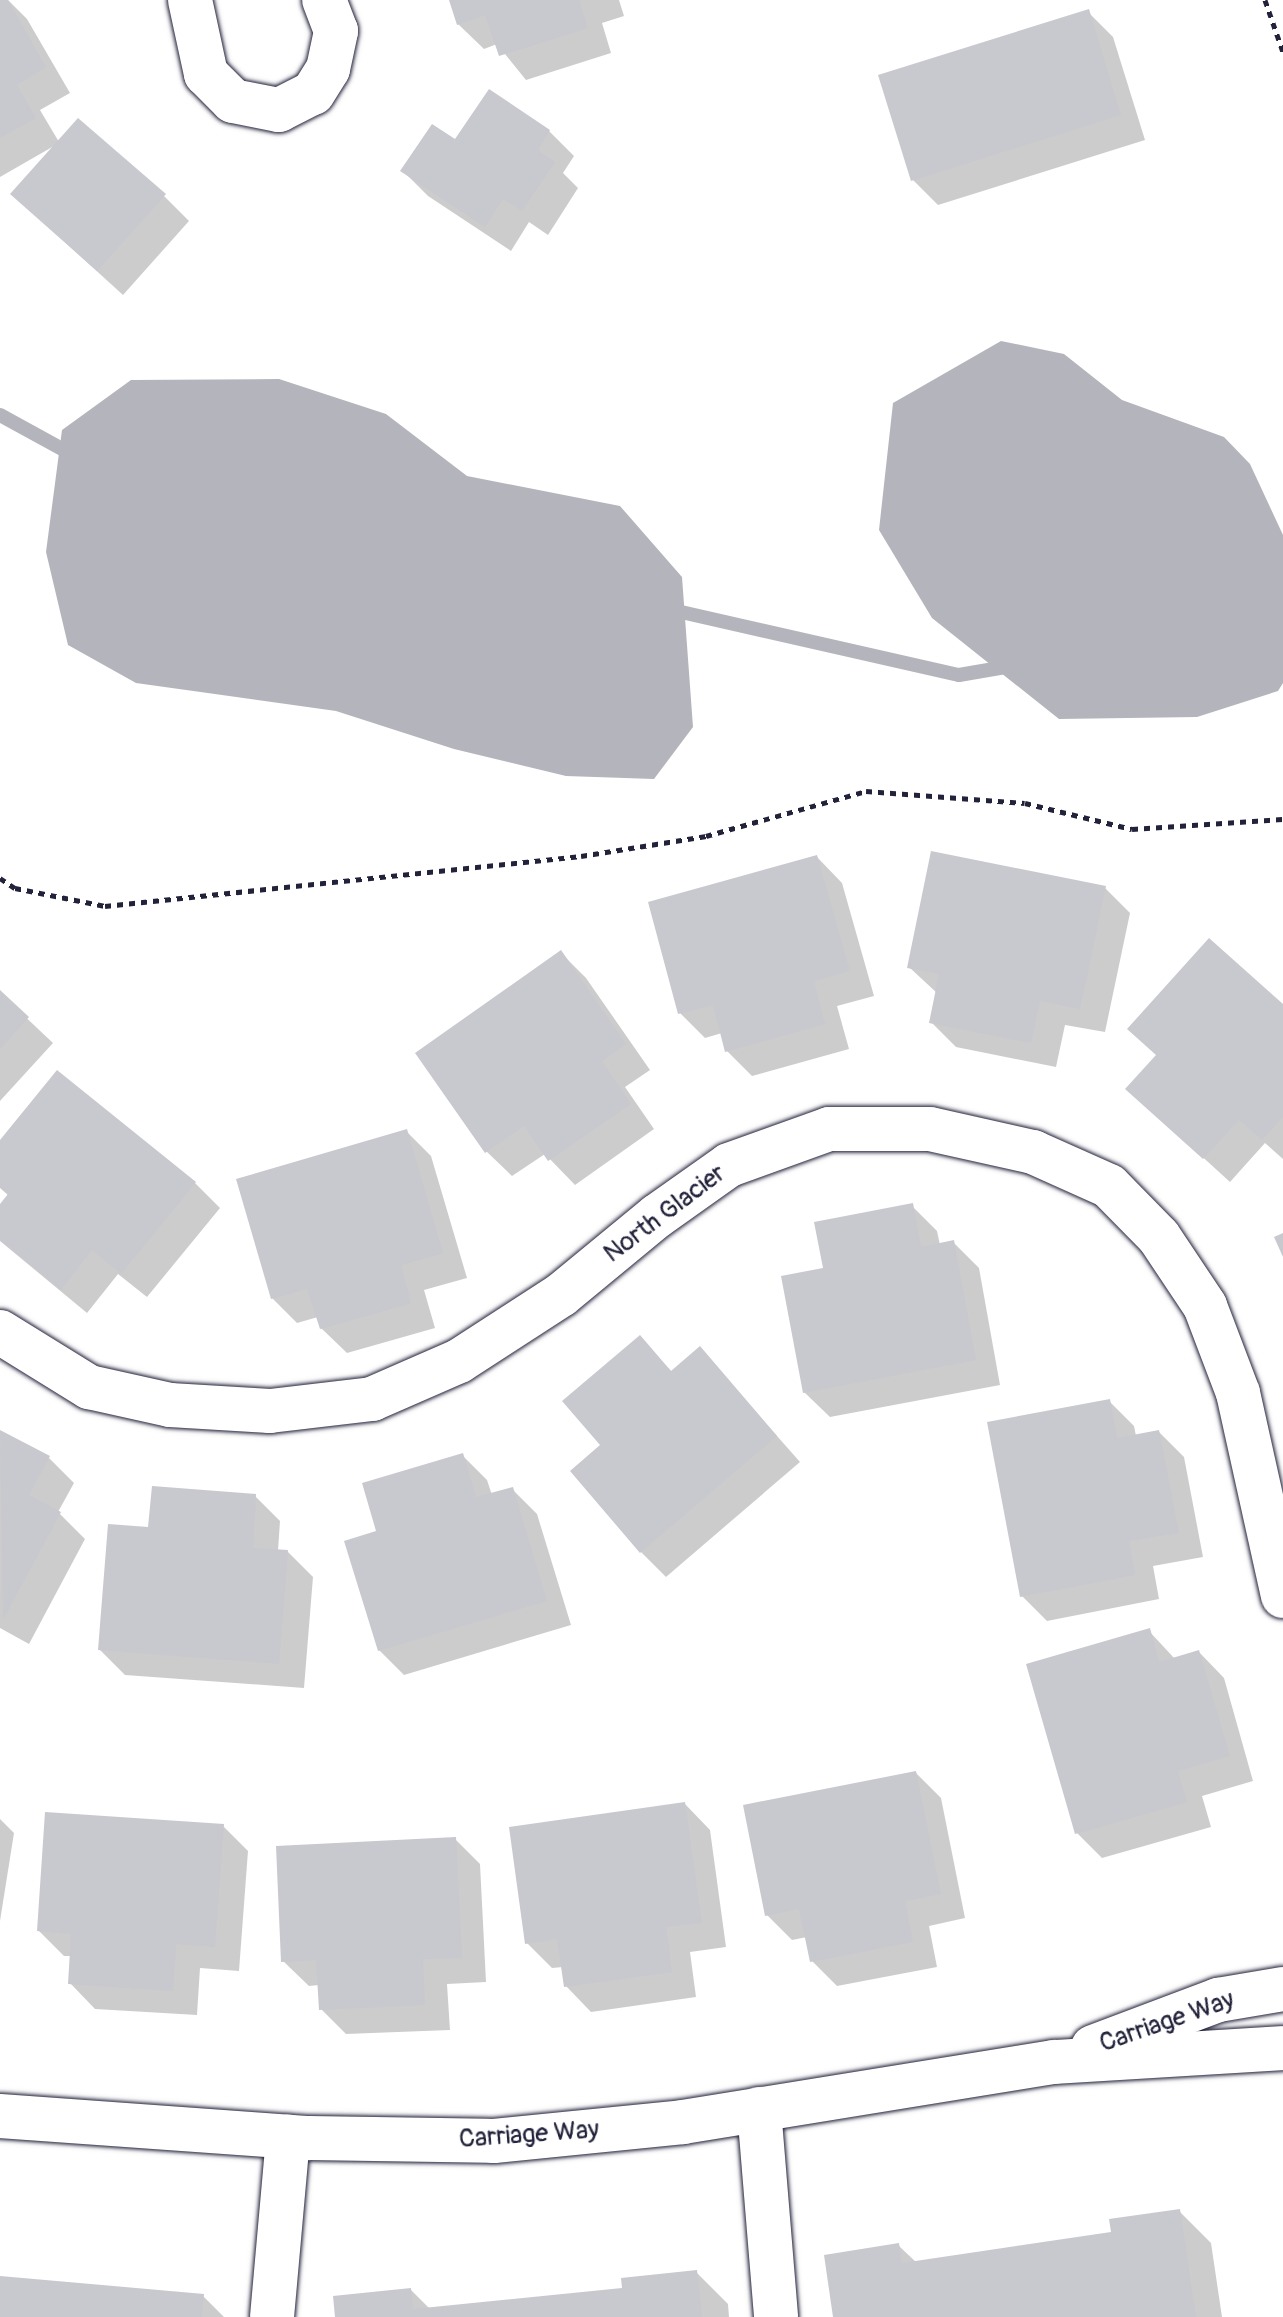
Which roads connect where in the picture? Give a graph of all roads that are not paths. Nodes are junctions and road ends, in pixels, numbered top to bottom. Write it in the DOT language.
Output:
graph roads {
  1 [pos="190,0"];
  2 [pos="324,0"];
  3 [pos="0,1332"];
  4 [pos="1283,1596"];
  5 [pos="1283,1989"];
  6 [pos="1283,2048"];
  7 [pos="1054,2062"];
  8 [pos="759,2109"];
  9 [pos="0,2116"];
  10 [pos="288,2137"];
  11 [pos="272,2317"];
  12 [pos="776,2317"];
  1 -- 2 [label="street"];
  3 -- 4 [label="street, North Glacier"];
  5 -- 7 [label="street, Carriage Way"];
  6 -- 7 [label="street, Carriage Way"];
  7 -- 8 [label="street, Carriage Way"];
  8 -- 10 [label="street, Carriage Way"];
  8 -- 12 [label="street"];
  9 -- 10 [label="street, Carriage Way"];
  10 -- 11 [label="street"];
}
